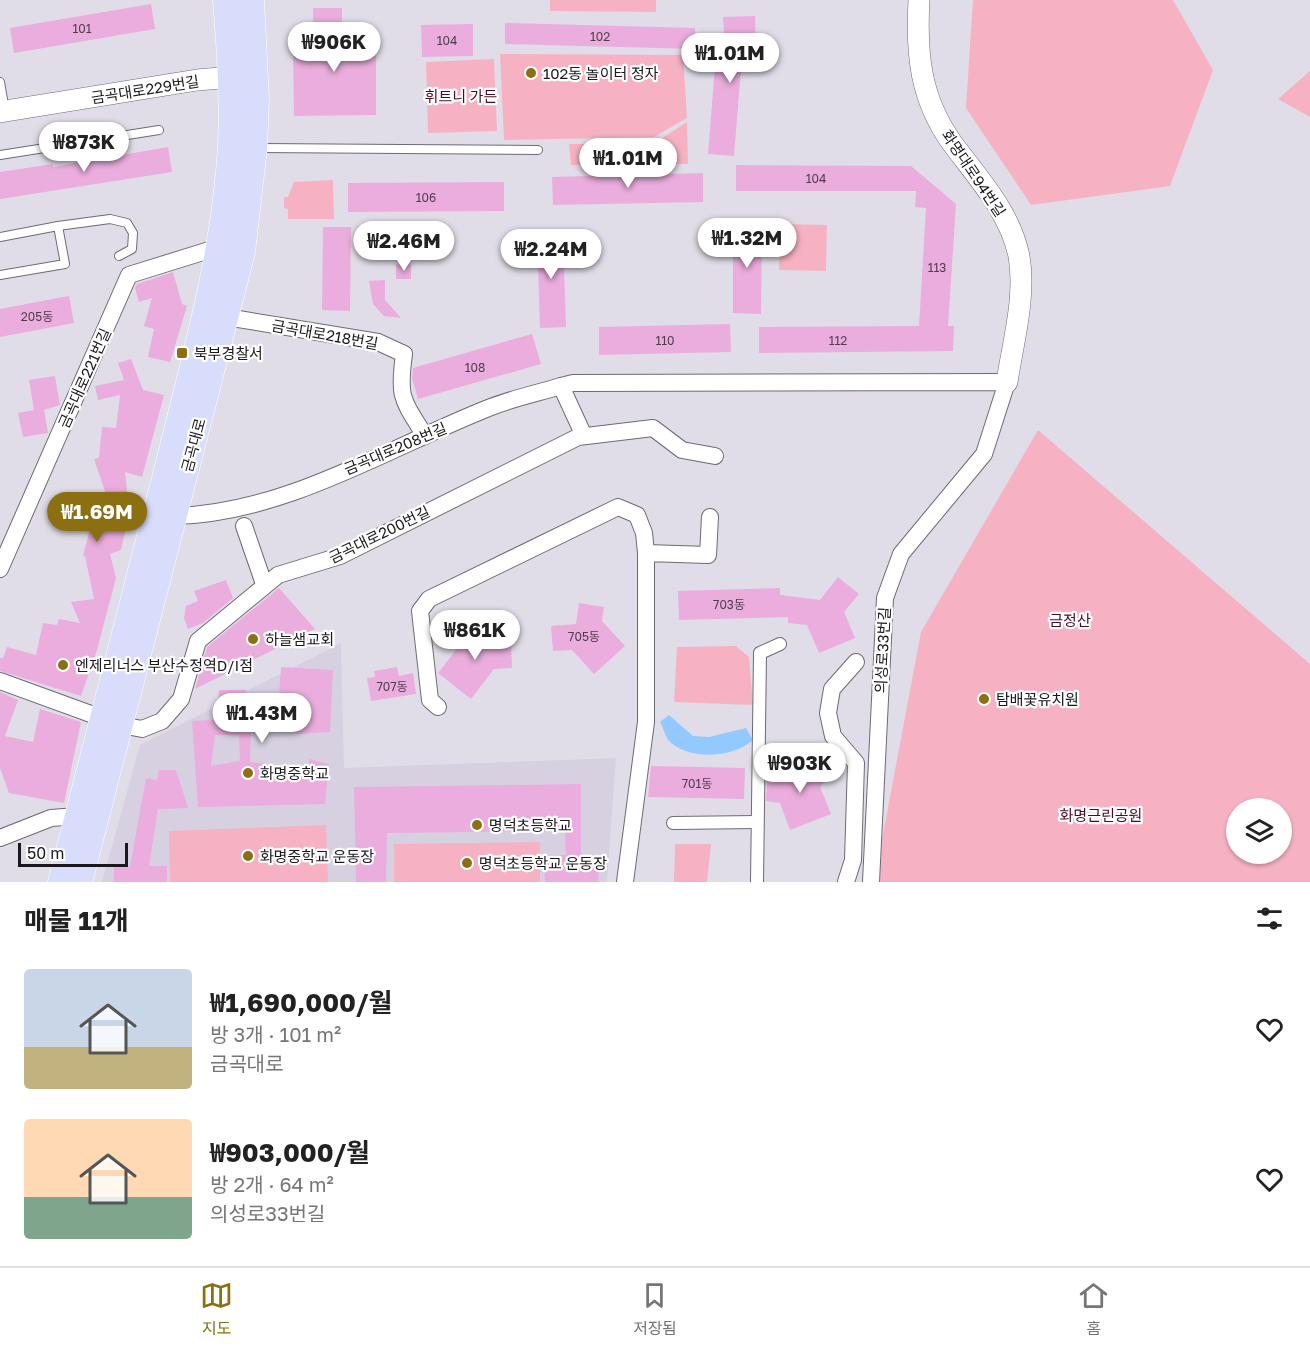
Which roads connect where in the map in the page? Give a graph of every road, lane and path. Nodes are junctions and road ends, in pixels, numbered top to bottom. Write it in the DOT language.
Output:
graph roads {
  1 [pos="226,0"];
  2 [pos="251,0"];
  3 [pos="919,0"];
  4 [pos="243,76"];
  5 [pos="0,82"];
  6 [pos="3,112"];
  7 [pos="159,130"];
  8 [pos="243,147"];
  9 [pos="538,150"];
  10 [pos="0,155"];
  11 [pos="58,226"];
  12 [pos="0,237"];
  13 [pos="219,247"];
  14 [pos="119,256"];
  15 [pos="0,275"];
  16 [pos="226,317"];
  17 [pos="1006,382"];
  18 [pos="561,386"];
  19 [pos="425,436"];
  20 [pos="584,436"];
  21 [pos="715,456"];
  22 [pos="175,516"];
  23 [pos="710,517"];
  24 [pos="244,526"];
  25 [pos="646,553"];
  26 [pos="0,568"];
  27 [pos="264,584"];
  28 [pos="780,644"];
  29 [pos="856,662"];
  30 [pos="0,681"];
  31 [pos="438,707"];
  32 [pos="111,722"];
  33 [pos="77,816"];
  34 [pos="757,822"];
  35 [pos="673,824"];
  36 [pos="0,838"];
  37 [pos="61,882"];
  38 [pos="79,882"];
  39 [pos="625,882"];
  40 [pos="757,882"];
  41 [pos="846,882"];
  42 [pos="871,882"];
  1 -- 4 [label="main road, 금곡대로"];
  2 -- 4 [label="main road, 금곡대로"];
  3 -- 17 [label="street, 화명대로94번길"];
  4 -- 6 [label="street, 금곡대로229번길"];
  4 -- 8 [label="main road, 금곡대로"];
  5 -- 6 [label="lane"];
  7 -- 10 [label="lane"];
  8 -- 9 [label="lane"];
  8 -- 13 [label="main road, 금곡대로"];
  8 -- 16 [label="main road, 금곡대로"];
  11 -- 12 [label="lane"];
  11 -- 14 [label="lane"];
  11 -- 15 [label="lane"];
  13 -- 26 [label="street, 금곡대로221번길"];
  13 -- 32 [label="main road, 금곡대로"];
  16 -- 19 [label="street, 금곡대로218번길"];
  16 -- 22 [label="main road, 금곡대로"];
  17 -- 18 [label="street, 금곡대로208번길"];
  17 -- 42 [label="street, 의성로33번길"];
  18 -- 19 [label="street, 금곡대로208번길"];
  18 -- 20 [label="street"];
  19 -- 22 [label="street, 금곡대로208번길"];
  20 -- 21 [label="street, 금곡대로200번길"];
  20 -- 27 [label="street, 금곡대로200번길"];
  22 -- 32 [label="main road, 금곡대로"];
  23 -- 25 [label="street"];
  24 -- 27 [label="street"];
  25 -- 31 [label="street"];
  25 -- 39 [label="street"];
  27 -- 32 [label="street, 금곡대로200번길"];
  28 -- 34 [label="street"];
  29 -- 41 [label="street"];
  30 -- 32 [label="street, 금곡대로200번길"];
  32 -- 33 [label="main road, 금곡대로"];
  32 -- 38 [label="main road, 금곡대로"];
  33 -- 36 [label="street"];
  33 -- 37 [label="main road, 금곡대로"];
  34 -- 35 [label="street"];
  34 -- 40 [label="street"];
}
